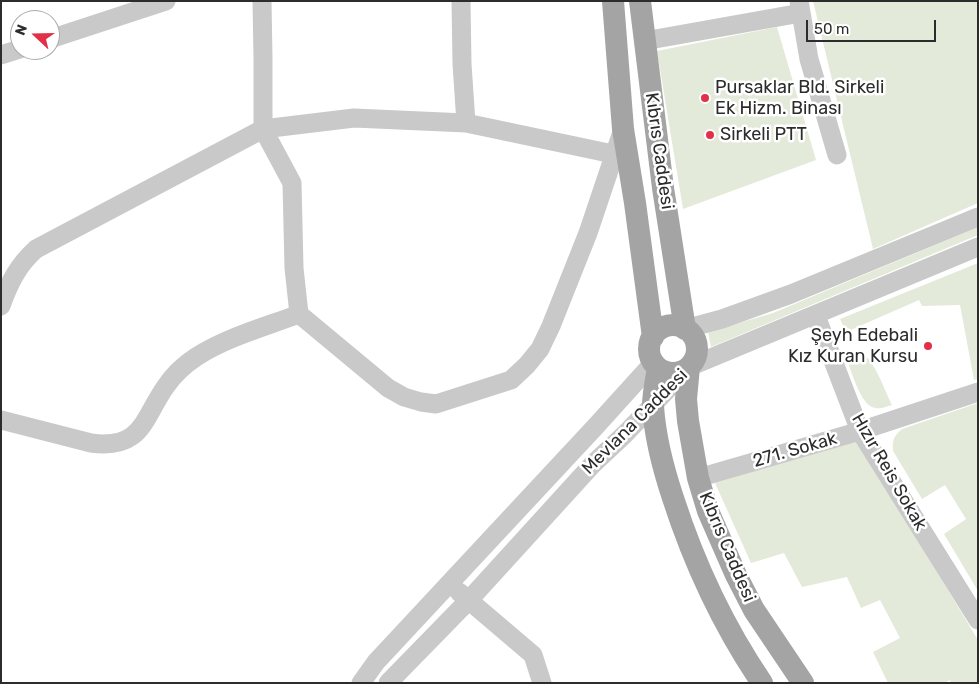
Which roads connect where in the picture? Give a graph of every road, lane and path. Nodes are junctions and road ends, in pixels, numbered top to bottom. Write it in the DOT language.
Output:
graph roads {
  1 [pos="166,1"];
  2 [pos="262,1"];
  3 [pos="461,1"];
  4 [pos="612,1"];
  5 [pos="640,1"];
  6 [pos="800,7"];
  7 [pos="60,36"];
  8 [pos="644,42"];
  9 [pos="466,123"];
  10 [pos="263,129"];
  11 [pos="623,129"];
  12 [pos="613,154"];
  13 [pos="836,155"];
  14 [pos="978,217"];
  15 [pos="978,247"];
  16 [pos="1,306"];
  17 [pos="299,314"];
  18 [pos="816,316"];
  19 [pos="685,329"];
  20 [pos="653,337"];
  21 [pos="655,365"];
  22 [pos="689,367"];
  23 [pos="978,392"];
  24 [pos="653,403"];
  25 [pos="1,420"];
  26 [pos="860,431"];
  27 [pos="698,478"];
  28 [pos="449,584"];
  29 [pos="469,600"];
  30 [pos="978,620"];
  31 [pos="362,683"];
  32 [pos="388,683"];
  33 [pos="542,683"];
  34 [pos="762,683"];
  35 [pos="804,683"];
  1 -- 7 [label="street"];
  2 -- 10 [label="street"];
  3 -- 9 [label="street"];
  4 -- 11 [label="main road"];
  5 -- 8 [label="main road, Kıbrıs Caddesi"];
  6 -- 8 [label="street"];
  6 -- 13 [label="street"];
  8 -- 19 [label="main road, Kıbrıs Caddesi"];
  9 -- 10 [label="street"];
  9 -- 12 [label="street"];
  10 -- 16 [label="street"];
  10 -- 17 [label="street"];
  11 -- 12 [label="street"];
  11 -- 20 [label="main road"];
  12 -- 17 [label="street"];
  14 -- 19 [label="street"];
  15 -- 18 [label="street, Mevlana Caddesi"];
  17 -- 25 [label="street"];
  18 -- 22 [label="street, Mevlana Caddesi"];
  18 -- 26 [label="street, Hızır Reis Sokak"];
  19 -- 20 [label="main road"];
  19 -- 22 [label="main road"];
  20 -- 21 [label="main road"];
  21 -- 22 [label="main road"];
  21 -- 24 [label="main road"];
  21 -- 28 [label="street"];
  22 -- 24 [label="street, Mevlana Caddesi"];
  22 -- 27 [label="main road, Kıbrıs Caddesi"];
  23 -- 26 [label="street, 271. Sokak"];
  24 -- 29 [label="street, Mevlana Caddesi"];
  24 -- 34 [label="main road"];
  26 -- 27 [label="street, 271. Sokak"];
  26 -- 30 [label="street, Hızır Reis Sokak"];
  27 -- 35 [label="main road, Kıbrıs Caddesi"];
  28 -- 29 [label="street"];
  28 -- 31 [label="street"];
  29 -- 32 [label="street, Mevlana Caddesi"];
  29 -- 33 [label="street"];
}
